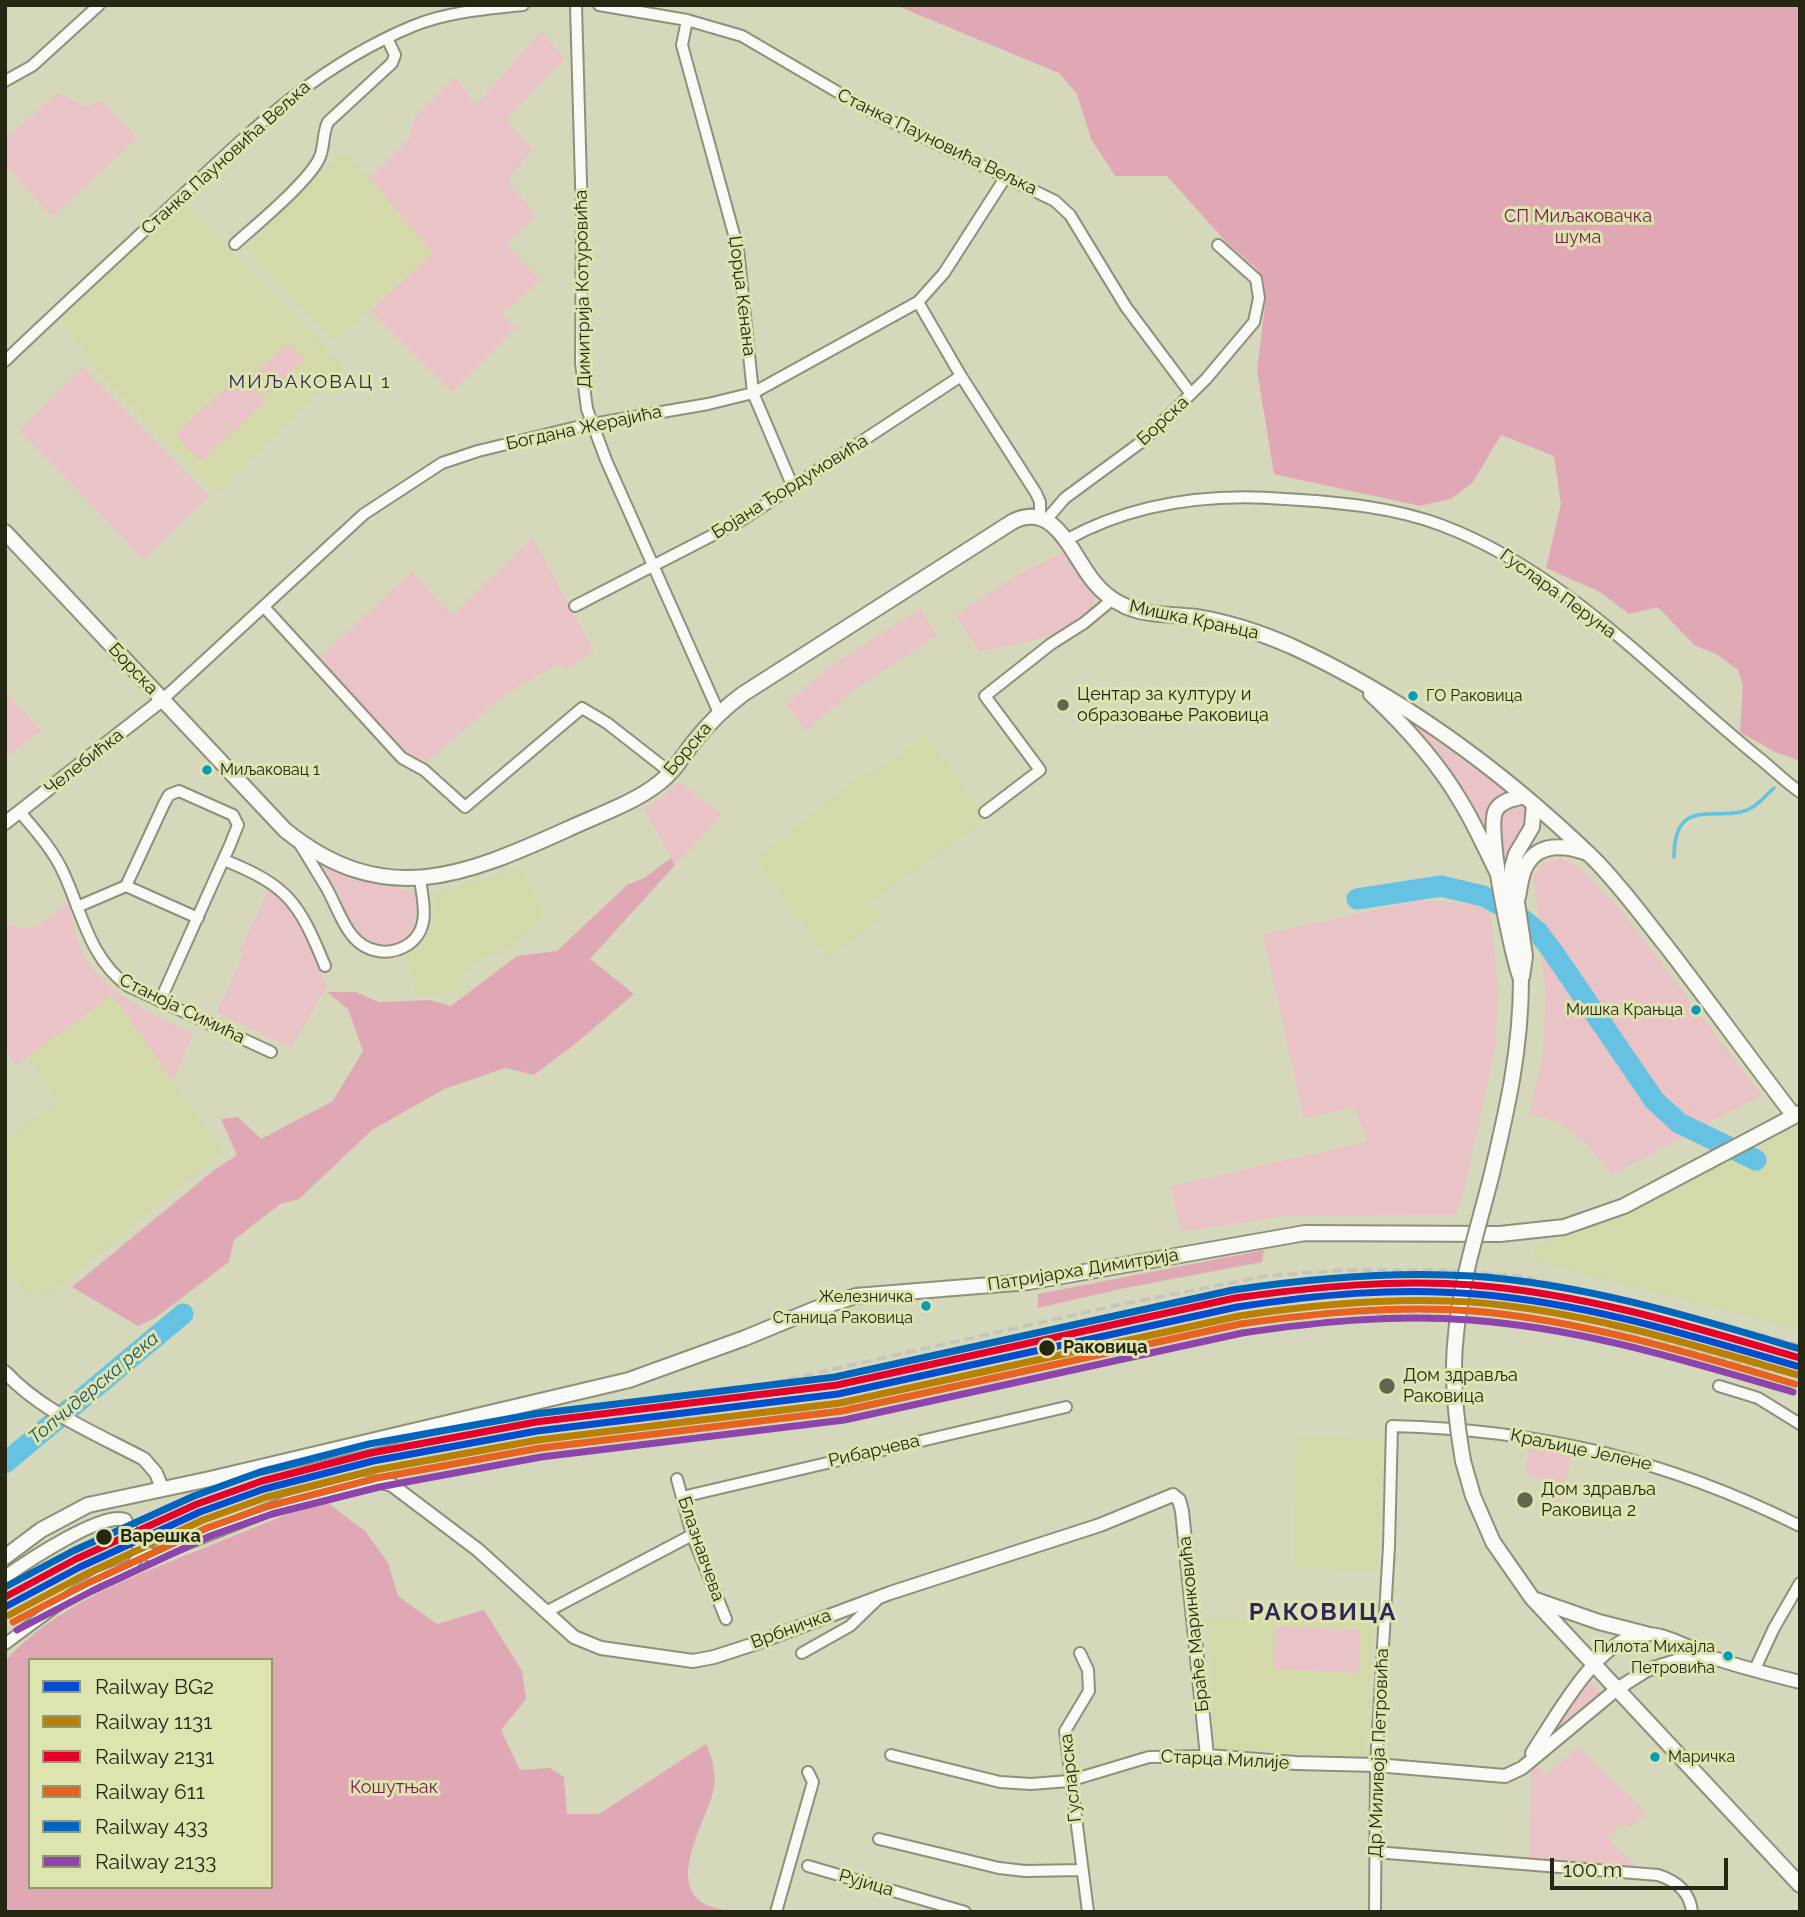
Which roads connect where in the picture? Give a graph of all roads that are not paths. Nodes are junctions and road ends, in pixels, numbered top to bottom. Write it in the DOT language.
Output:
graph roads {
  1 [pos="99,5"];
  2 [pos="523,5"];
  3 [pos="576,5"];
  4 [pos="599,5"];
  5 [pos="687,20"];
  6 [pos="387,38"];
  7 [pos="5,81"];
  8 [pos="1005,178"];
  9 [pos="235,244"];
  10 [pos="1218,245"];
  11 [pos="918,302"];
  12 [pos="5,361"];
  13 [pos="961,376"];
  14 [pos="753,393"];
  15 [pos="1192,394"];
  16 [pos="592,424"];
  17 [pos="793,487"];
  18 [pos="1043,518"];
  19 [pos="5,533"];
  20 [pos="1066,540"];
  21 [pos="654,565"];
  22 [pos="1113,599"];
  23 [pos="576,606"];
  24 [pos="265,608"];
  25 [pos="1352,677"];
  26 [pos="162,701"];
  27 [pos="719,713"];
  28 [pos="671,773"];
  29 [pos="1800,792"];
  30 [pos="1529,800"];
  31 [pos="20,812"];
  32 [pos="985,812"];
  33 [pos="5,823"];
  34 [pos="296,839"];
  35 [pos="1588,854"];
  36 [pos="224,860"];
  37 [pos="1498,874"];
  38 [pos="420,879"];
  39 [pos="126,886"];
  40 [pos="1517,902"];
  41 [pos="77,907"];
  42 [pos="198,918"];
  43 [pos="325,966"];
  44 [pos="1521,979"];
  45 [pos="160,1001"];
  46 [pos="271,1052"];
  47 [pos="1797,1114"];
  48 [pos="5,1372"];
  49 [pos="1719,1387"];
  50 [pos="1066,1407"];
  51 [pos="1800,1424"];
  52 [pos="1392,1426"];
  53 [pos="677,1479"];
  54 [pos="162,1489"];
  55 [pos="1173,1495"];
  56 [pos="682,1497"];
  57 [pos="1800,1526"];
  58 [pos="692,1535"];
  59 [pos="140,1548"];
  60 [pos="5,1557"];
  61 [pos="5,1577"];
  62 [pos="1800,1583"];
  63 [pos="880,1597"];
  64 [pos="1532,1598"];
  65 [pos="546,1612"];
  66 [pos="726,1619"];
  67 [pos="1646,1634"];
  68 [pos="5,1644"];
  69 [pos="802,1653"];
  70 [pos="1080,1653"];
  71 [pos="1717,1659"];
  72 [pos="1593,1665"];
  73 [pos="1755,1670"];
  74 [pos="1800,1682"];
  75 [pos="1617,1689"];
  76 [pos="891,1755"];
  77 [pos="1207,1756"];
  78 [pos="1376,1765"];
  79 [pos="1522,1768"];
  80 [pos="811,1777"];
  81 [pos="1069,1782"];
  82 [pos="879,1839"];
  83 [pos="1375,1852"];
  84 [pos="808,1866"];
  85 [pos="1082,1870"];
  86 [pos="1800,1885"];
  87 [pos="776,1912"];
  88 [pos="965,1912"];
  89 [pos="1088,1912"];
  90 [pos="1375,1912"];
  91 [pos="1692,1912"];
  1 -- 7 [label="street"];
  2 -- 6 [label="street, Станка Пауновића Вељка"];
  3 -- 16 [label="street, Димитрија Котуровића"];
  4 -- 5 [label="street, Станка Пауновића Вељка"];
  5 -- 8 [label="street, Станка Пауновића Вељка"];
  5 -- 14 [label="street, Џорџа Кенана"];
  6 -- 9 [label="street"];
  6 -- 12 [label="street, Станка Пауновића Вељка"];
  8 -- 11 [label="street, Богдана Жерајића"];
  8 -- 15 [label="street, Станка Пауновића Вељка"];
  10 -- 15 [label="street, Борска"];
  11 -- 13 [label="street, Мишка Крањца"];
  11 -- 14 [label="street, Богдана Жерајића"];
  13 -- 17 [label="street, Бојана Ђордумовића"];
  13 -- 18 [label="street, Мишка Крањца"];
  14 -- 16 [label="street, Богдана Жерајића"];
  14 -- 17 [label="street, Џорџа Кенана"];
  15 -- 18 [label="street, Борска"];
  16 -- 21 [label="street, Димитрија Котуровића"];
  16 -- 24 [label="street, Богдана Жерајића"];
  17 -- 21 [label="street, Бојана Ђордумовића"];
  18 -- 20 [label="main road, Мишка Крањца"];
  18 -- 27 [label="main road, Борска"];
  19 -- 26 [label="main road, Борска"];
  20 -- 22 [label="main road, Мишка Крањца"];
  20 -- 29 [label="street, Гуслара Перуна"];
  21 -- 23 [label="street, Бојана Ђордумовића"];
  21 -- 27 [label="street, Димитрија Котуровића"];
  22 -- 25 [label="main road, Мишка Крањца"];
  22 -- 32 [label="street, Мишка Крањца"];
  24 -- 26 [label="street, Богдана Жерајића"];
  24 -- 28 [label="street"];
  25 -- 30 [label="main road, Мишка Крањца"];
  25 -- 37 [label="main road"];
  26 -- 31 [label="street, Челебићка"];
  26 -- 34 [label="main road, Борска"];
  27 -- 28 [label="main road, Борска"];
  28 -- 38 [label="main road, Борска"];
  30 -- 35 [label="main road, Мишка Крањца"];
  30 -- 37 [label="main road"];
  30 -- 40 [label="main road"];
  31 -- 33 [label="street, Челебићка"];
  31 -- 41 [label="street, Станоја Симића"];
  34 -- 38 [label="main road, Борска"];
  34 -- 38 [label="street"];
  35 -- 40 [label="main road"];
  35 -- 47 [label="main road, Мишка Крањца"];
  36 -- 39 [label="street"];
  36 -- 42 [label="street"];
  36 -- 43 [label="street"];
  37 -- 44 [label="main road"];
  39 -- 41 [label="street"];
  39 -- 42 [label="street"];
  40 -- 44 [label="main road"];
  41 -- 45 [label="street, Станоја Симића"];
  42 -- 45 [label="street"];
  44 -- 64 [label="main road, bridge"];
  45 -- 46 [label="street, Станоја Симића"];
  47 -- 54 [label="main road, Патријарха Димитрија"];
  48 -- 54 [label="street"];
  49 -- 51 [label="street"];
  50 -- 56 [label="street, Рибарчева"];
  52 -- 57 [label="street, Краљице Јелене"];
  52 -- 78 [label="street, Др Миливоја Петровића"];
  53 -- 56 [label="street, Блазнавчева"];
  54 -- 60 [label="main road, Патријарха Димитрија"];
  55 -- 63 [label="street, Врбничка"];
  55 -- 77 [label="street, Браће Маринковића"];
  56 -- 58 [label="street, Блазнавчева"];
  58 -- 65 [label="street"];
  58 -- 66 [label="street, Блазнавчева"];
  59 -- 61 [label="street"];
  59 -- 65 [label="street, Врбничка"];
  59 -- 68 [label="street"];
  62 -- 73 [label="street"];
  63 -- 65 [label="street, Врбничка"];
  63 -- 69 [label="street"];
  64 -- 67 [label="main road"];
  64 -- 72 [label="main road"];
  67 -- 71 [label="street"];
  67 -- 72 [label="street"];
  70 -- 81 [label="street, Гусларска"];
  71 -- 73 [label="street"];
  71 -- 75 [label="street"];
  72 -- 75 [label="main road"];
  72 -- 79 [label="street"];
  73 -- 74 [label="street"];
  75 -- 79 [label="street, Старца Милије"];
  75 -- 86 [label="main road"];
  76 -- 81 [label="street, Старца Милије"];
  77 -- 78 [label="street, Старца Милије"];
  77 -- 81 [label="street, Старца Милије"];
  78 -- 79 [label="street, Старца Милије"];
  78 -- 83 [label="street, Др Миливоја Петровића"];
  80 -- 87 [label="street"];
  81 -- 85 [label="street, Гусларска"];
  82 -- 85 [label="street"];
  83 -- 90 [label="street, Др Миливоја Петровића"];
  83 -- 91 [label="street"];
  84 -- 88 [label="street, Рујица"];
  85 -- 89 [label="street, Гусларска"];
}
